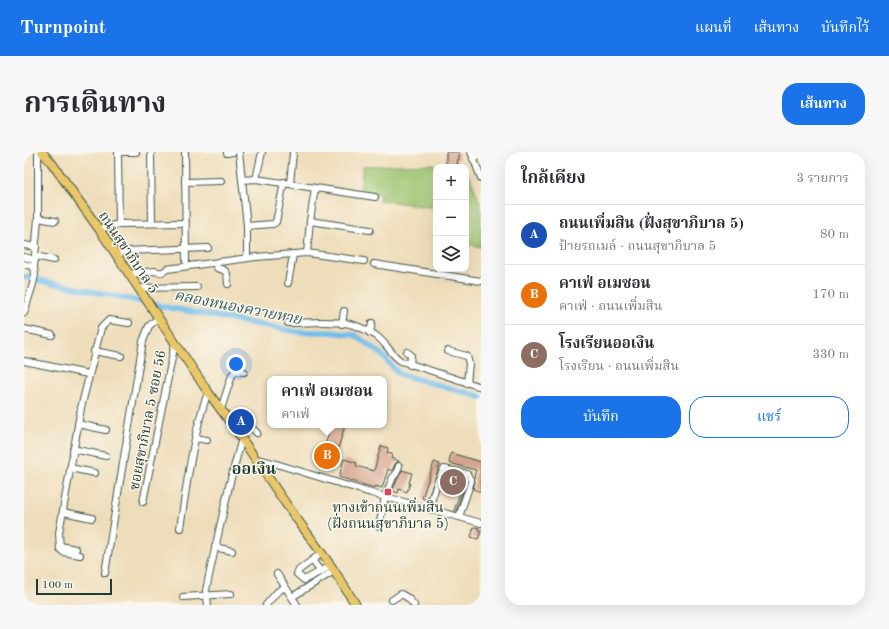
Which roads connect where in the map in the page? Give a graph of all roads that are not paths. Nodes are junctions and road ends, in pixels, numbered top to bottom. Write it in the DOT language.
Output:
graph roads {
  1 [pos="38,152"];
  2 [pos="42,152"];
  3 [pos="118,152"];
  4 [pos="136,152"];
  5 [pos="151,152"];
  6 [pos="185,152"];
  7 [pos="239,152"];
  8 [pos="262,152"];
  9 [pos="471,152"];
  10 [pos="293,153"];
  11 [pos="481,154"];
  12 [pos="473,159"];
  13 [pos="480,175"];
  14 [pos="256,179"];
  15 [pos="242,180"];
  16 [pos="221,181"];
  17 [pos="185,182"];
  18 [pos="287,183"];
  19 [pos="315,188"];
  20 [pos="375,197"];
  21 [pos="38,218"];
  22 [pos="55,221"];
  23 [pos="310,221"];
  24 [pos="152,223"];
  25 [pos="185,223"];
  26 [pos="119,224"];
  27 [pos="247,226"];
  28 [pos="99,229"];
  29 [pos="370,230"];
  30 [pos="24,246"];
  31 [pos="36,247"];
  32 [pos="186,248"];
  33 [pos="208,248"];
  34 [pos="307,253"];
  35 [pos="293,255"];
  36 [pos="116,256"];
  37 [pos="24,257"];
  38 [pos="35,258"];
  39 [pos="247,258"];
  40 [pos="54,260"];
  41 [pos="186,261"];
  42 [pos="364,261"];
  43 [pos="214,263"];
  44 [pos="24,264"];
  45 [pos="374,264"];
  46 [pos="34,267"];
  47 [pos="129,274"];
  48 [pos="481,281"];
  49 [pos="288,283"];
  50 [pos="228,284"];
  51 [pos="197,287"];
  52 [pos="139,288"];
  53 [pos="344,311"];
  54 [pos="24,313"];
  55 [pos="158,318"];
  56 [pos="129,323"];
  57 [pos="288,323"];
  58 [pos="372,323"];
  59 [pos="342,324"];
  60 [pos="24,329"];
  61 [pos="370,333"];
  62 [pos="52,335"];
  63 [pos="175,343"];
  64 [pos="94,351"];
  65 [pos="448,351"];
  66 [pos="407,352"];
  67 [pos="121,356"];
  68 [pos="24,361"];
  69 [pos="410,365"];
  70 [pos="244,372"];
  71 [pos="88,374"];
  72 [pos="466,383"];
  73 [pos="481,387"];
  74 [pos="208,392"];
  75 [pos="221,409"];
  76 [pos="78,424"];
  77 [pos="106,430"];
  78 [pos="257,433"];
  79 [pos="240,435"];
  80 [pos="195,438"];
  81 [pos="206,440"];
  82 [pos="73,449"];
  83 [pos="106,456"];
  84 [pos="256,459"];
  85 [pos="399,466"];
  86 [pos="70,468"];
  87 [pos="95,473"];
  88 [pos="385,497"];
  89 [pos="143,502"];
  90 [pos="429,508"];
  91 [pos="63,512"];
  92 [pos="459,517"];
  93 [pos="92,518"];
  94 [pos="481,523"];
  95 [pos="379,526"];
  96 [pos="180,528"];
  97 [pos="60,546"];
  98 [pos="215,547"];
  99 [pos="76,549"];
  100 [pos="232,551"];
  101 [pos="322,553"];
  102 [pos="80,555"];
  103 [pos="312,560"];
  104 [pos="333,568"];
  105 [pos="105,572"];
  106 [pos="321,572"];
  107 [pos="277,574"];
  108 [pos="285,587"];
  109 [pos="231,594"];
  110 [pos="208,596"];
  111 [pos="292,597"];
  112 [pos="183,598"];
  113 [pos="392,600"];
  114 [pos="208,605"];
  115 [pos="266,605"];
  116 [pos="297,605"];
  117 [pos="356,605"];
  118 [pos="414,605"];
  1 -- 21 [label="street"];
  2 -- 28 [label="main road, ถนนสุขาภิบาล 5"];
  3 -- 4 [label="street"];
  3 -- 26 [label="street"];
  5 -- 24 [label="street"];
  6 -- 17 [label="street"];
  7 -- 15 [label="street"];
  8 -- 14 [label="street"];
  9 -- 12 [label="street"];
  10 -- 18 [label="street"];
  11 -- 12 [label="street"];
  12 -- 13 [label="street"];
  14 -- 15 [label="street"];
  14 -- 18 [label="street"];
  15 -- 27 [label="street"];
  16 -- 17 [label="street"];
  17 -- 25 [label="street"];
  18 -- 19 [label="street"];
  18 -- 27 [label="street"];
  19 -- 20 [label="street"];
  19 -- 23 [label="street"];
  21 -- 22 [label="street"];
  21 -- 31 [label="street"];
  23 -- 29 [label="street"];
  23 -- 34 [label="street"];
  24 -- 25 [label="street"];
  24 -- 26 [label="street"];
  25 -- 32 [label="street"];
  26 -- 28 [label="street"];
  27 -- 39 [label="street"];
  28 -- 36 [label="main road, ถนนสุขาภิบาล 5"];
  30 -- 31 [label="street"];
  31 -- 38 [label="street"];
  32 -- 33 [label="street"];
  32 -- 36 [label="street"];
  32 -- 41 [label="street"];
  34 -- 35 [label="street"];
  34 -- 42 [label="street"];
  35 -- 39 [label="street"];
  35 -- 49 [label="street"];
  36 -- 47 [label="main road, ถนนสุขาภิบาล 5"];
  37 -- 38 [label="street"];
  38 -- 40 [label="street"];
  38 -- 46 [label="street"];
  39 -- 43 [label="street"];
  43 -- 47 [label="street"];
  43 -- 50 [label="street"];
  44 -- 46 [label="street"];
  45 -- 48 [label="street"];
  46 -- 54 [label="street"];
  47 -- 52 [label="main road, ถนนสุขาภิบาล 5"];
  51 -- 52 [label="street"];
  52 -- 55 [label="main road, ถนนสุขาภิบาล 5"];
  53 -- 59 [label="street"];
  55 -- 63 [label="main road, ถนนสุขาภิบาล 5"];
  55 -- 105 [label="street"];
  56 -- 64 [label="street"];
  57 -- 59 [label="street"];
  58 -- 61 [label="street"];
  59 -- 61 [label="street"];
  60 -- 62 [label="street"];
  61 -- 69 [label="street"];
  63 -- 74 [label="main road, ถนนสุขาภิบาล 5"];
  63 -- 89 [label="street, ซอยสุขาภิบาล 5 ซอย 56"];
  64 -- 67 [label="street"];
  64 -- 71 [label="street"];
  65 -- 72 [label="street"];
  66 -- 69 [label="street"];
  68 -- 71 [label="street"];
  69 -- 72 [label="street"];
  70 -- 75 [label="street"];
  71 -- 76 [label="street"];
  72 -- 73 [label="street"];
  74 -- 75 [label="main road, ถนนสุขาภิบาล 5"];
  74 -- 80 [label="street"];
  75 -- 79 [label="main road, ถนนสุขาภิบาล 5"];
  76 -- 77 [label="street"];
  76 -- 82 [label="street"];
  78 -- 79 [label="street"];
  79 -- 84 [label="main road, ถนนสุขาภิบาล 5"];
  79 -- 98 [label="street"];
  80 -- 81 [label="street"];
  80 -- 96 [label="street"];
  82 -- 83 [label="street"];
  82 -- 86 [label="street"];
  84 -- 88 [label="street"];
  84 -- 101 [label="main road, ถนนสุขาภิบาล 5"];
  85 -- 88 [label="street"];
  86 -- 87 [label="street"];
  86 -- 91 [label="street"];
  88 -- 90 [label="street"];
  88 -- 95 [label="street"];
  90 -- 92 [label="street"];
  90 -- 92 [label="street"];
  91 -- 93 [label="street"];
  91 -- 97 [label="street"];
  92 -- 94 [label="street"];
  97 -- 99 [label="street"];
  97 -- 102 [label="street"];
  98 -- 100 [label="street"];
  98 -- 110 [label="street"];
  101 -- 103 [label="street"];
  101 -- 104 [label="main road, ถนนสุขาภิบาล 5"];
  103 -- 106 [label="street"];
  103 -- 106 [label="street"];
  104 -- 106 [label="street"];
  104 -- 111 [label="street"];
  104 -- 117 [label="main road, ถนนสุขาภิบาล 5"];
  107 -- 108 [label="street"];
  108 -- 111 [label="street"];
  108 -- 115 [label="street"];
  109 -- 110 [label="street"];
  110 -- 112 [label="street"];
  110 -- 114 [label="street"];
  111 -- 116 [label="street"];
  113 -- 118 [label="street"];
}
